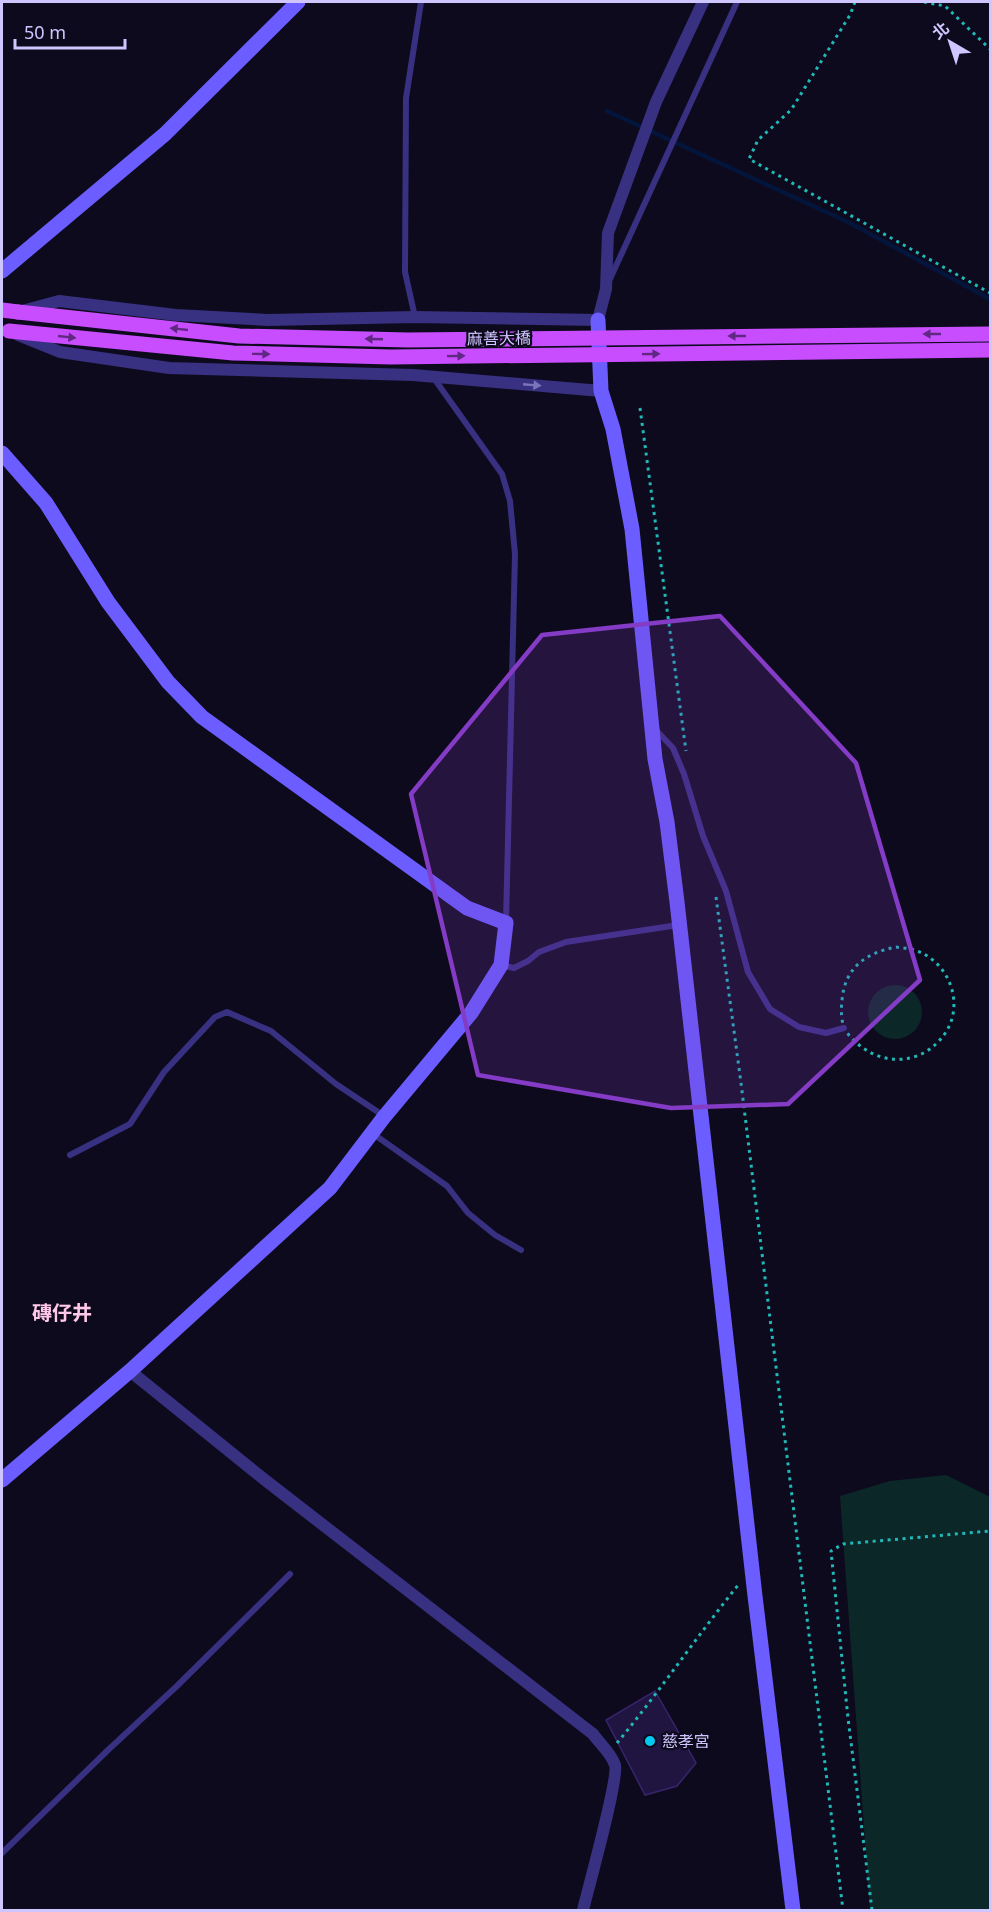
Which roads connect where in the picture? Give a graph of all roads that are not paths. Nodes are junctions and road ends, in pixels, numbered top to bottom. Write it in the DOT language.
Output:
graph roads {
  1 [pos="298,2"];
  2 [pos="421,2"];
  3 [pos="703,2"];
  4 [pos="737,2"];
  5 [pos="2,271"];
  6 [pos="606,289"];
  7 [pos="2,310"];
  8 [pos="18,312"];
  9 [pos="415,317"];
  10 [pos="598,320"];
  11 [pos="5,331"];
  12 [pos="990,334"];
  13 [pos="990,350"];
  14 [pos="432,377"];
  15 [pos="601,391"];
  16 [pos="2,453"];
  17 [pos="652,726"];
  18 [pos="506,923"];
  19 [pos="678,925"];
  20 [pos="501,965"];
  21 [pos="844,1028"];
  22 [pos="384,1116"];
  23 [pos="371,1133"];
  24 [pos="70,1155"];
  25 [pos="521,1250"];
  26 [pos="130,1371"];
  27 [pos="2,1480"];
  28 [pos="290,1574"];
  29 [pos="2,1854"];
  30 [pos="583,1911"];
  31 [pos="793,1911"];
  1 -- 5 [label="street"];
  2 -- 9 [label="lane"];
  3 -- 6 [label="street"];
  4 -- 6 [label="lane"];
  6 -- 10 [label="street"];
  7 -- 8 [label="main road, 麻善大橋"];
  8 -- 9 [label="street"];
  12 -- 8 [label="main road, 麻善大橋, one-way, bridge"];
  9 -- 10 [label="street"];
  10 -- 15 [label="street"];
  11 -- 13 [label="main road, 麻善大橋, one-way, bridge"];
  11 -- 14 [label="street"];
  14 -- 15 [label="street, one-way"];
  14 -- 18 [label="lane"];
  15 -- 17 [label="street"];
  16 -- 18 [label="street"];
  17 -- 19 [label="street"];
  17 -- 21 [label="lane"];
  18 -- 20 [label="street"];
  19 -- 20 [label="lane"];
  19 -- 31 [label="street"];
  20 -- 22 [label="street"];
  22 -- 23 [label="street"];
  22 -- 24 [label="lane"];
  23 -- 25 [label="lane"];
  23 -- 26 [label="street"];
  26 -- 27 [label="street"];
  26 -- 30 [label="street"];
  28 -- 29 [label="lane"];
}
